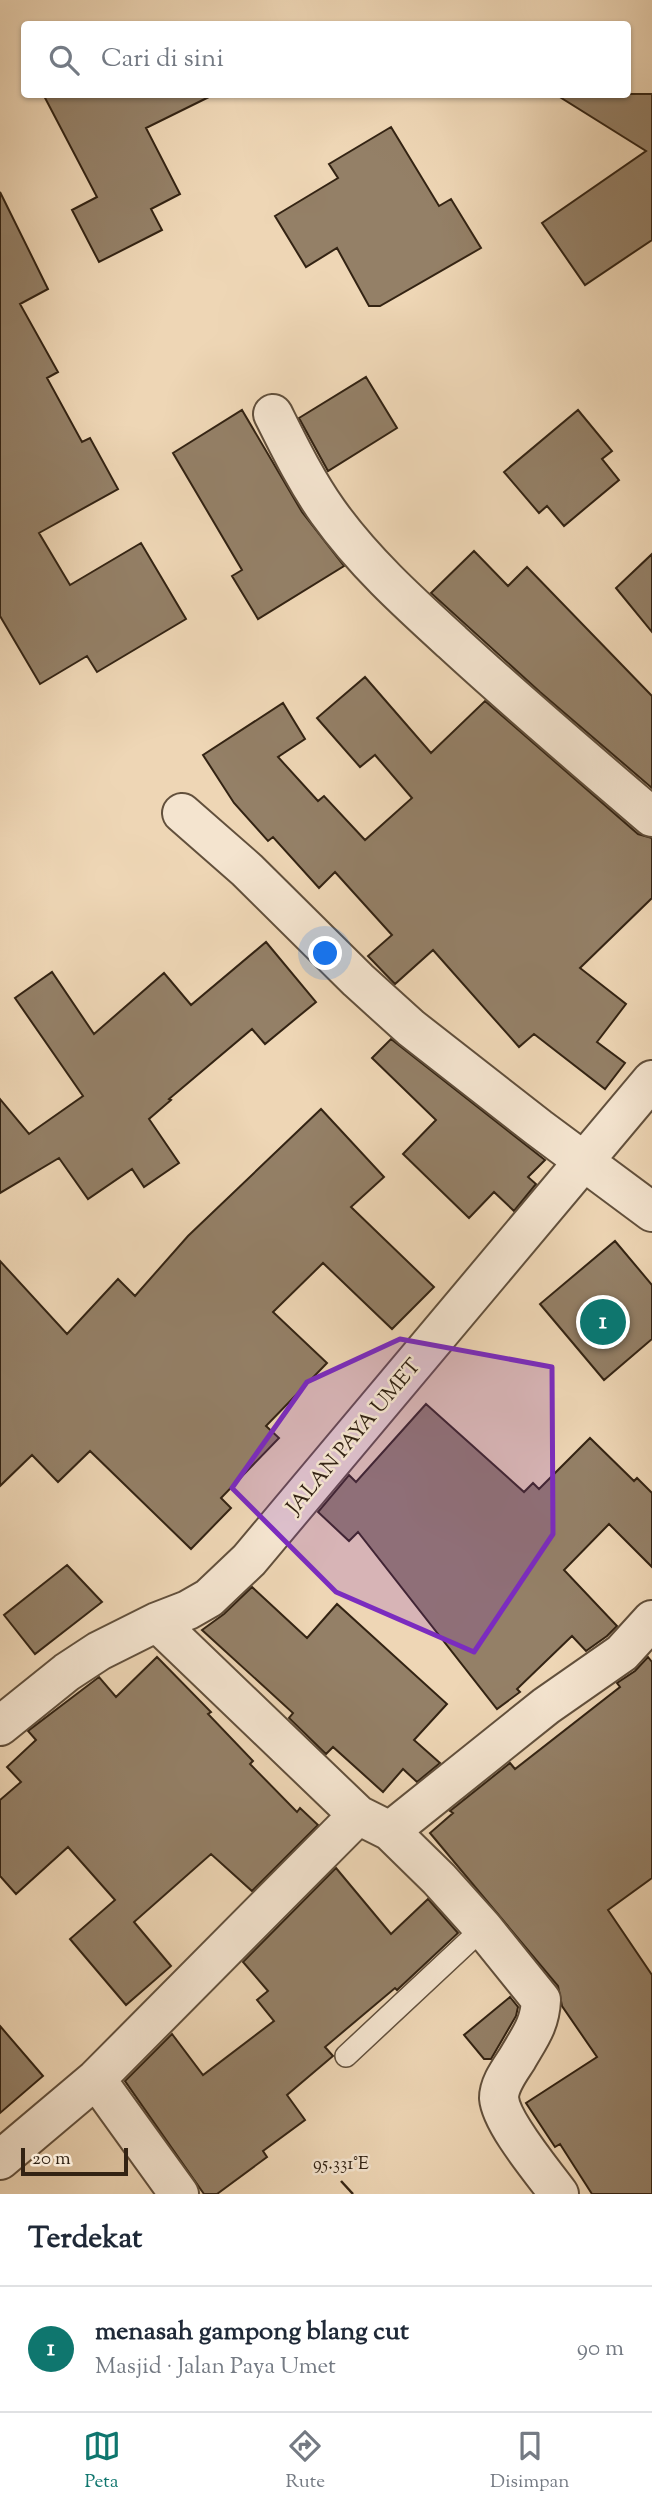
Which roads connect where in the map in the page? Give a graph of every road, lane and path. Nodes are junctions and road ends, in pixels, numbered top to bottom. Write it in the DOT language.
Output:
graph roads {
  1 [pos="273,414"];
  2 [pos="182,813"];
  3 [pos="652,817"];
  4 [pos="652,1080"];
  5 [pos="584,1160"];
  6 [pos="652,1212"];
  7 [pos="652,1620"];
  8 [pos="156,1622"];
  9 [pos="0,1726"];
  10 [pos="374,1823"];
  11 [pos="483,1928"];
  12 [pos="346,2056"];
  13 [pos="96,2079"];
  14 [pos="0,2160"];
  15 [pos="179,2194"];
  16 [pos="559,2194"];
  1 -- 3 [label="street"];
  2 -- 5 [label="street"];
  4 -- 5 [label="street, JALAN PAYA UMET"];
  5 -- 6 [label="street"];
  5 -- 8 [label="street, JALAN PAYA UMET"];
  7 -- 10 [label="street"];
  8 -- 9 [label="street, JALAN PAYA UMET"];
  8 -- 10 [label="street"];
  10 -- 11 [label="street"];
  10 -- 13 [label="street"];
  11 -- 12 [label="lane"];
  11 -- 16 [label="street"];
  13 -- 14 [label="street"];
  13 -- 15 [label="street"];
}
